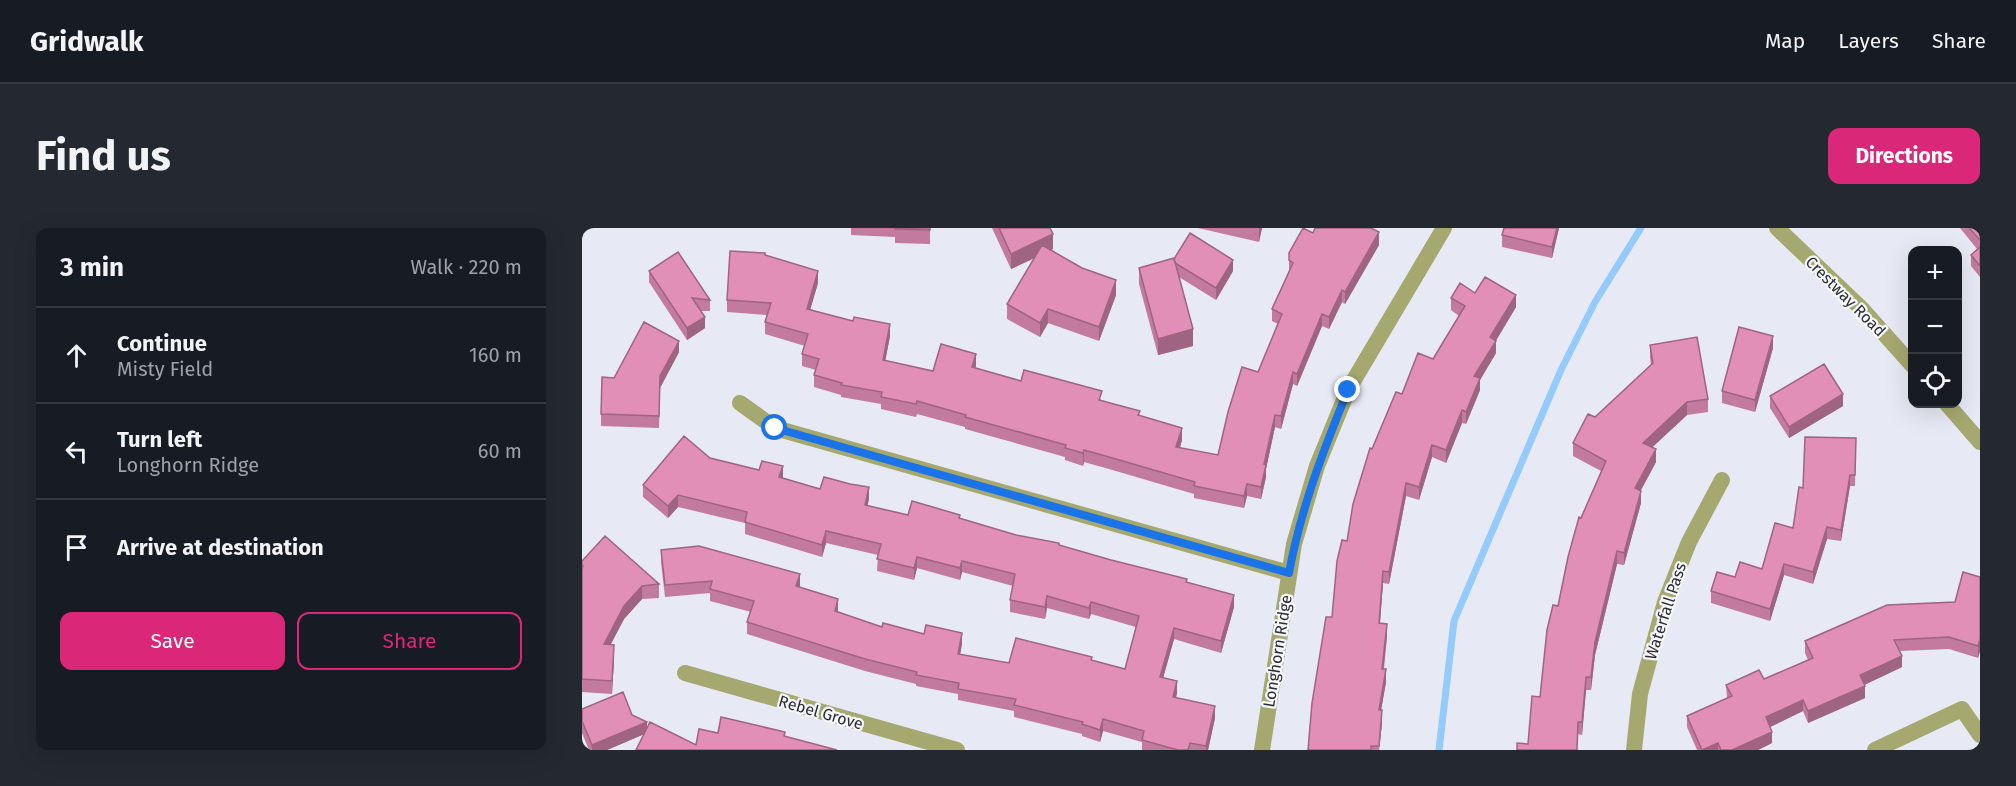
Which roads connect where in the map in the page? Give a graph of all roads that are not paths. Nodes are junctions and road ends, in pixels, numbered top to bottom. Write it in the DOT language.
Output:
graph roads {
  1 [pos="1444,228"];
  2 [pos="1777,228"];
  3 [pos="1908,361"];
  4 [pos="740,403"];
  5 [pos="1950,408"];
  6 [pos="1980,442"];
  7 [pos="1722,480"];
  8 [pos="1289,573"];
  9 [pos="685,673"];
  10 [pos="1980,735"];
  11 [pos="957,750"];
  12 [pos="1262,750"];
  13 [pos="1634,750"];
  14 [pos="1875,750"];
  1 -- 8 [label="street, Longhorn Ridge"];
  2 -- 3 [label="street, Crestway Road"];
  4 -- 8 [label="street"];
  5 -- 6 [label="street"];
  7 -- 13 [label="street, Waterfall Pass"];
  8 -- 12 [label="street, Longhorn Ridge"];
  9 -- 11 [label="street, Rebel Grove"];
  10 -- 14 [label="street"];
}
